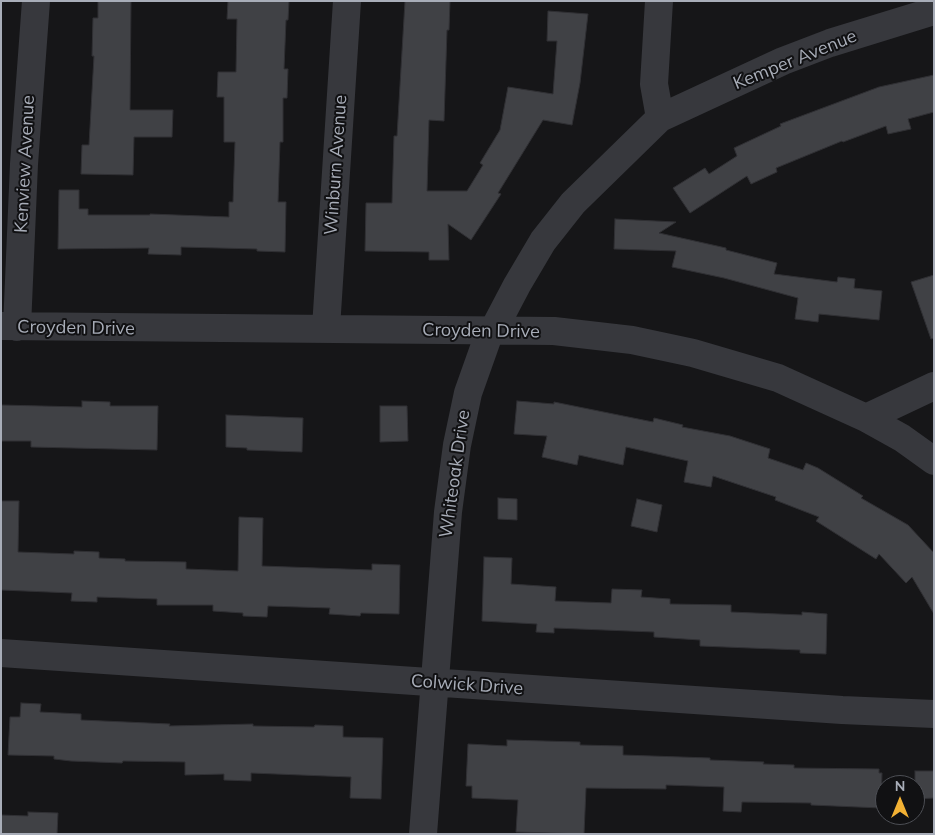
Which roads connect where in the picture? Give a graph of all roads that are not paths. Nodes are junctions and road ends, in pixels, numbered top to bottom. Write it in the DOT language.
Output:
graph roads {
  1 [pos="36,1"];
  2 [pos="347,1"];
  3 [pos="659,1"];
  4 [pos="934,11"];
  5 [pos="660,118"];
  6 [pos="9,327"];
  7 [pos="326,328"];
  8 [pos="490,331"];
  9 [pos="934,386"];
  10 [pos="866,418"];
  11 [pos="934,460"];
  12 [pos="1,653"];
  13 [pos="435,682"];
  14 [pos="934,714"];
  15 [pos="423,834"];
  1 -- 6 [label="street, Kenview Avenue"];
  2 -- 7 [label="street, Winburn Avenue"];
  3 -- 5 [label="street"];
  4 -- 5 [label="street, Kemper Avenue"];
  5 -- 8 [label="street, Whiteoak Drive"];
  6 -- 7 [label="street, Croyden Drive"];
  7 -- 8 [label="street, Croyden Drive"];
  8 -- 10 [label="street, Croyden Drive"];
  8 -- 13 [label="street, Whiteoak Drive"];
  9 -- 10 [label="street"];
  10 -- 11 [label="street, Croyden Drive"];
  12 -- 13 [label="street, Colwick Drive"];
  13 -- 14 [label="street, Colwick Drive"];
  13 -- 15 [label="street, Whiteoak Drive"];
}
